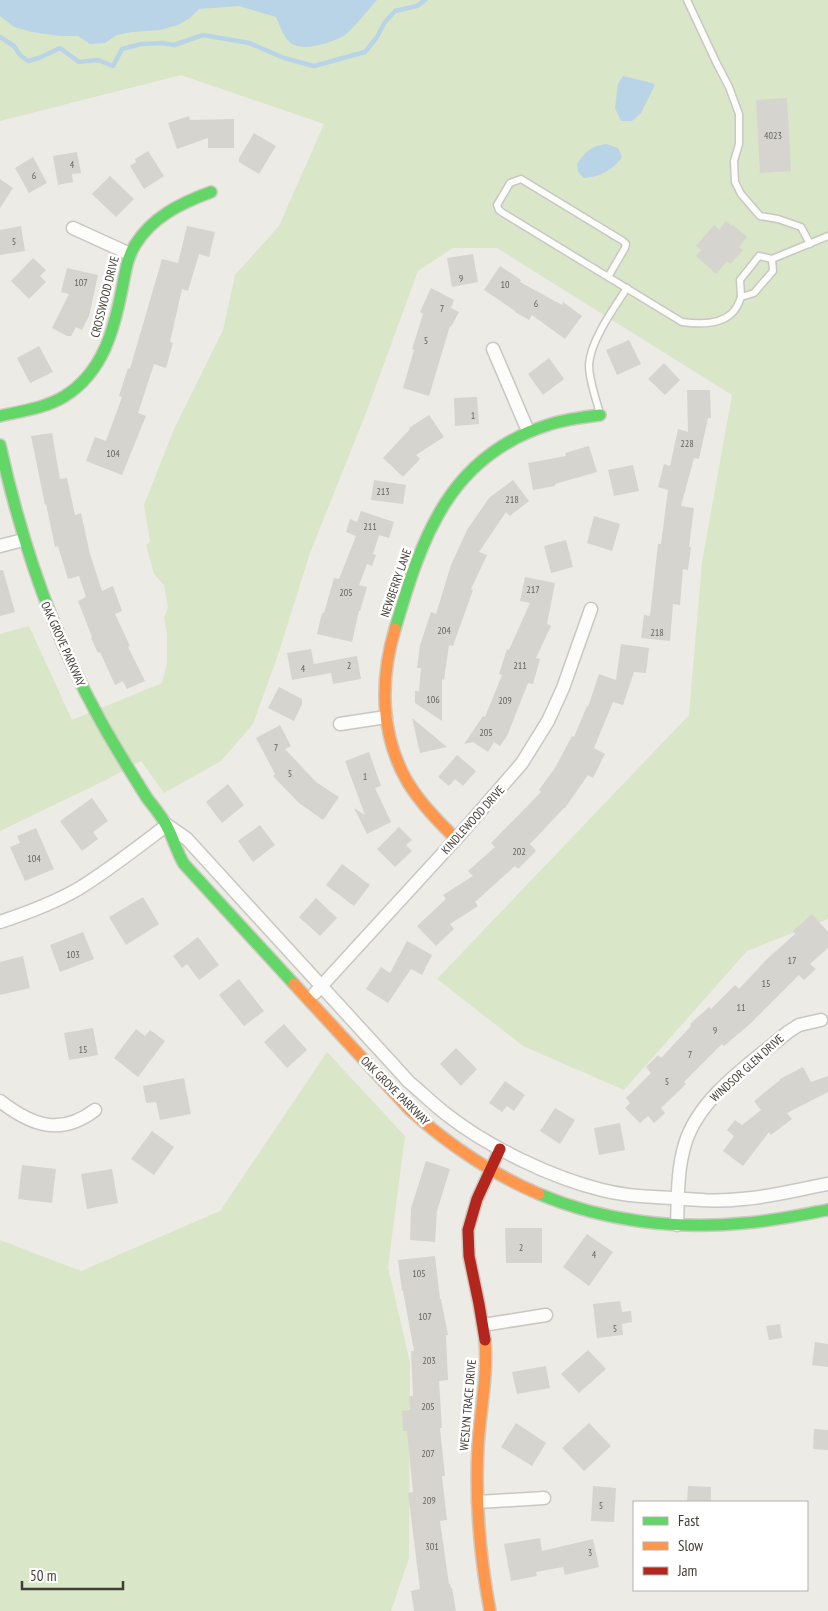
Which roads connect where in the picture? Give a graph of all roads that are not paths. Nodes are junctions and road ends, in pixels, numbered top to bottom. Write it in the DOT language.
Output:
graph roads {
  1 [pos="687,0"];
  2 [pos="211,192"];
  3 [pos="73,228"];
  4 [pos="828,236"];
  5 [pos="810,244"];
  6 [pos="130,254"];
  7 [pos="772,259"];
  8 [pos="608,277"];
  9 [pos="627,288"];
  10 [pos="741,297"];
  11 [pos="493,349"];
  12 [pos="0,416"];
  13 [pos="600,416"];
  14 [pos="528,431"];
  15 [pos="0,444"];
  16 [pos="23,540"];
  17 [pos="0,546"];
  18 [pos="591,609"];
  19 [pos="386,717"];
  20 [pos="340,724"];
  21 [pos="167,825"];
  22 [pos="456,839"];
  23 [pos="0,922"];
  24 [pos="321,987"];
  25 [pos="308,1000"];
  26 [pos="821,1020"];
  27 [pos="0,1102"];
  28 [pos="95,1110"];
  29 [pos="500,1149"];
  30 [pos="490,1169"];
  31 [pos="828,1184"];
  32 [pos="678,1199"];
  33 [pos="828,1210"];
  34 [pos="677,1225"];
  35 [pos="546,1315"];
  36 [pos="483,1325"];
  37 [pos="544,1498"];
  38 [pos="478,1502"];
  39 [pos="490,1611"];
  1 -- 5 [label="lane"];
  2 -- 6 [label="street, CROSSWOOD DRIVE"];
  3 -- 6 [label="street"];
  4 -- 5 [label="lane"];
  5 -- 7 [label="lane"];
  6 -- 12 [label="street, CROSSWOOD DRIVE"];
  7 -- 10 [label="lane"];
  7 -- 10 [label="lane"];
  8 -- 8 [label="lane"];
  8 -- 9 [label="lane"];
  9 -- 10 [label="lane"];
  9 -- 13 [label="lane"];
  11 -- 14 [label="street"];
  13 -- 14 [label="street, NEWBERRY LANE"];
  14 -- 19 [label="street, NEWBERRY LANE"];
  15 -- 16 [label="street, OAK GROVE PARKWAY"];
  16 -- 17 [label="street"];
  16 -- 21 [label="street, OAK GROVE PARKWAY"];
  18 -- 22 [label="street, KINDLEWOOD DRIVE"];
  19 -- 20 [label="street"];
  19 -- 22 [label="street, NEWBERRY LANE"];
  21 -- 23 [label="street"];
  21 -- 24 [label="street, OAK GROVE PARKWAY"];
  21 -- 25 [label="street, OAK GROVE PARKWAY"];
  22 -- 24 [label="street, KINDLEWOOD DRIVE"];
  24 -- 25 [label="street, KINDLEWOOD DRIVE"];
  24 -- 29 [label="street, OAK GROVE PARKWAY"];
  25 -- 30 [label="street, OAK GROVE PARKWAY"];
  26 -- 32 [label="street, WINDSOR GLEN DRIVE"];
  27 -- 28 [label="street"];
  29 -- 30 [label="street, WESLYN TRACE DRIVE"];
  29 -- 32 [label="street, OAK GROVE PARKWAY"];
  30 -- 34 [label="street, OAK GROVE PARKWAY"];
  30 -- 36 [label="street, WESLYN TRACE DRIVE"];
  31 -- 32 [label="street, OAK GROVE PARKWAY"];
  32 -- 34 [label="street, WINDSOR GLEN DRIVE"];
  33 -- 34 [label="street, OAK GROVE PARKWAY"];
  35 -- 36 [label="street"];
  36 -- 38 [label="street, WESLYN TRACE DRIVE"];
  37 -- 38 [label="street"];
  38 -- 39 [label="street, WESLYN TRACE DRIVE"];
}
